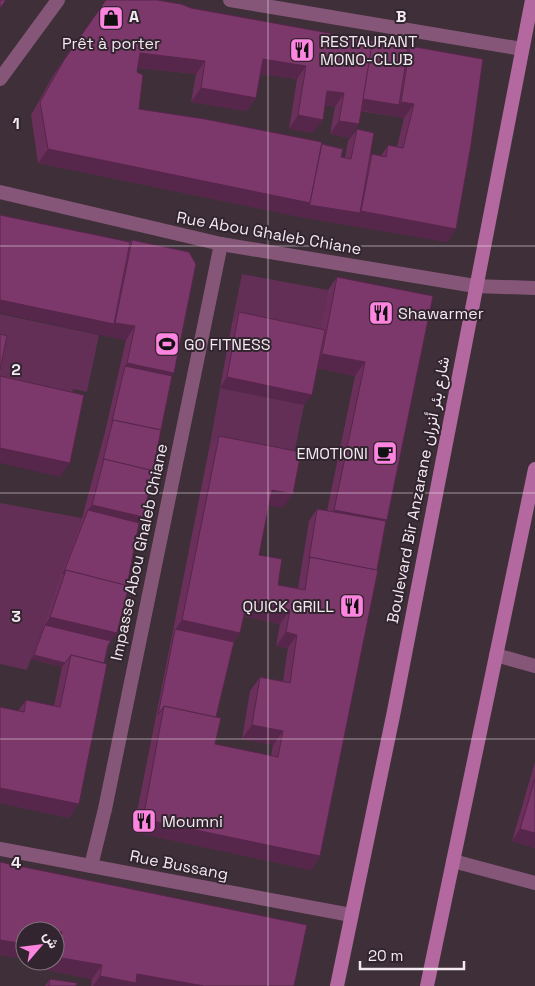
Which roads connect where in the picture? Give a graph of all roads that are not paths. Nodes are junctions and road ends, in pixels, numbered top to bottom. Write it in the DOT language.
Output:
graph roads {
  1 [pos="58,0"];
  2 [pos="230,0"];
  3 [pos="532,0"];
  4 [pos="522,49"];
  5 [pos="0,79"];
  6 [pos="0,192"];
  7 [pos="221,244"];
  8 [pos="475,286"];
  9 [pos="535,288"];
  10 [pos="535,469"];
  11 [pos="496,655"];
  12 [pos="535,666"];
  13 [pos="0,849"];
  14 [pos="453,861"];
  15 [pos="91,866"];
  16 [pos="535,882"];
  17 [pos="351,915"];
  18 [pos="337,986"];
  19 [pos="427,986"];
  1 -- 5 [label="street"];
  2 -- 4 [label="street"];
  3 -- 4 [label="main road, Boulevard Bir Anzarane شارع بئر أنزران"];
  4 -- 8 [label="main road, Boulevard Bir Anzarane شارع بئر أنزران"];
  6 -- 7 [label="street, Rue Abou Ghaleb Chiane"];
  7 -- 8 [label="street, Rue Abou Ghaleb Chiane"];
  7 -- 15 [label="street, Impasse Abou Ghaleb Chiane"];
  8 -- 9 [label="street, Rue Abou Ghaleb Chiane"];
  8 -- 17 [label="main road, Boulevard Bir Anzarane شارع بئر أنزران"];
  10 -- 11 [label="main road"];
  11 -- 12 [label="street"];
  11 -- 14 [label="main road"];
  13 -- 15 [label="street, Rue Bussang"];
  14 -- 16 [label="street"];
  14 -- 19 [label="main road"];
  15 -- 17 [label="street, Rue Bussang"];
  17 -- 18 [label="main road, Boulevard Bir Anzarane شارع بئر أنزران"];
}
